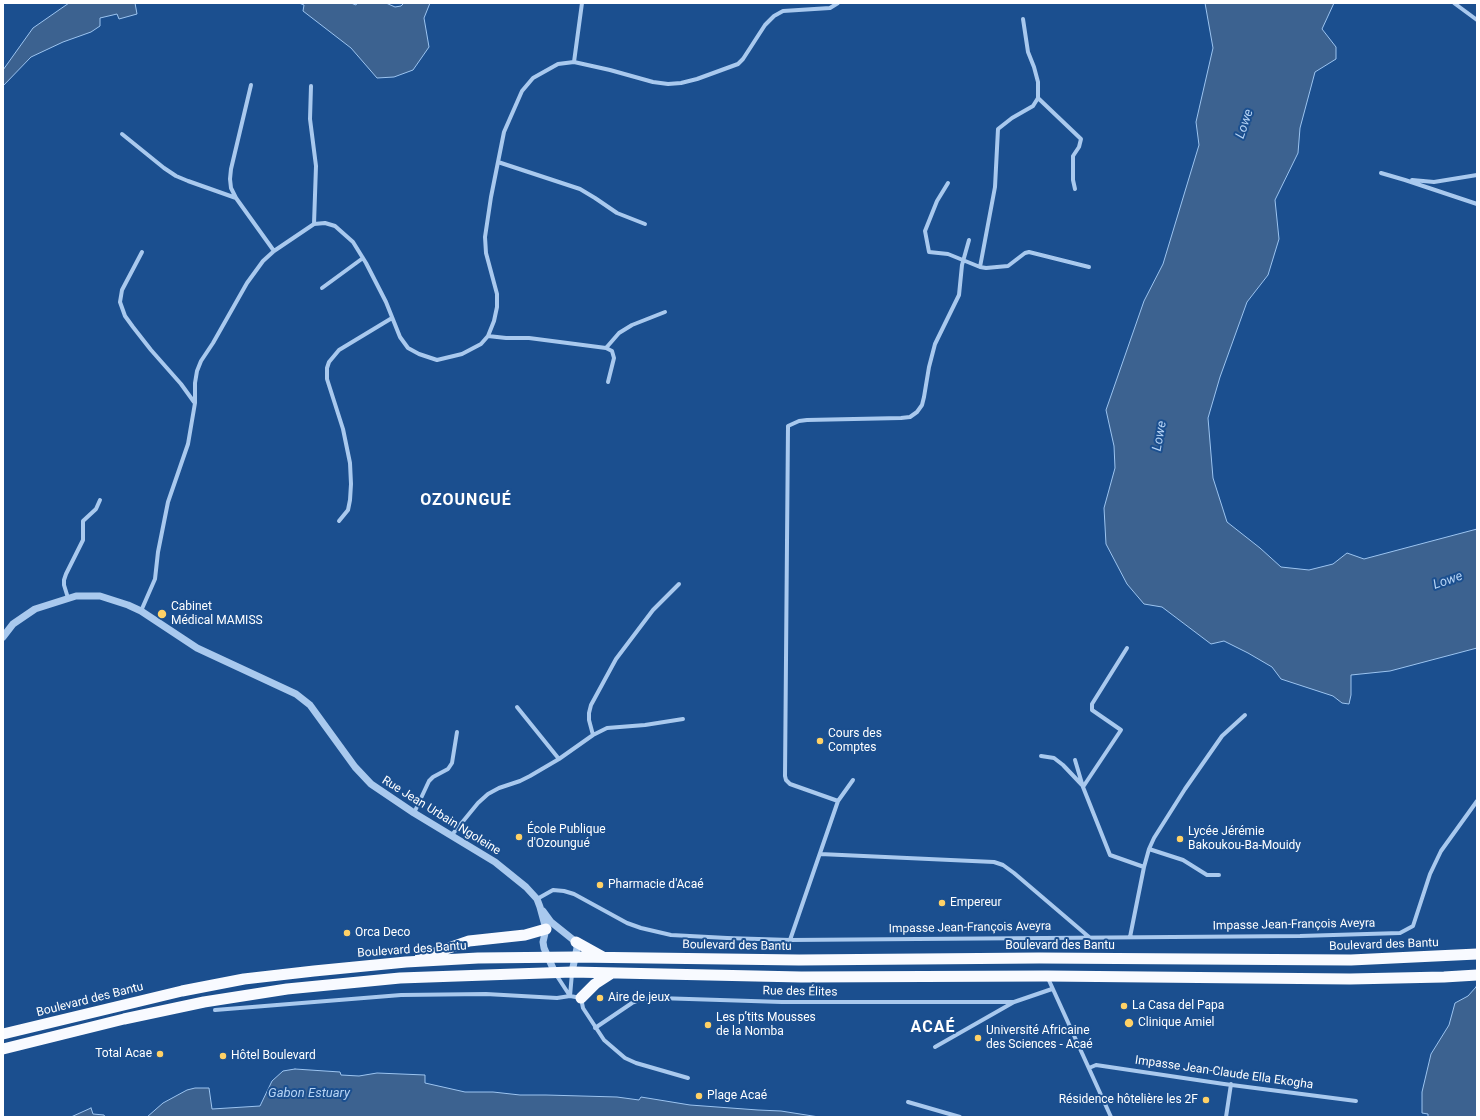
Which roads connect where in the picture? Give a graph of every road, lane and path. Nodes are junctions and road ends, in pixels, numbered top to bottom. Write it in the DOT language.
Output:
graph roads {
  1 [pos="582,3"];
  2 [pos="838,3"];
  3 [pos="1454,3"];
  4 [pos="1023,19"];
  5 [pos="1477,20"];
  6 [pos="574,62"];
  7 [pos="251,85"];
  8 [pos="311,86"];
  9 [pos="1038,98"];
  10 [pos="122,134"];
  11 [pos="498,162"];
  12 [pos="1380,173"];
  13 [pos="1477,175"];
  14 [pos="1405,180"];
  15 [pos="948,183"];
  16 [pos="1075,189"];
  17 [pos="236,198"];
  18 [pos="1477,204"];
  19 [pos="314,224"];
  20 [pos="645,224"];
  21 [pos="969,240"];
  22 [pos="274,251"];
  23 [pos="142,252"];
  24 [pos="363,258"];
  25 [pos="963,259"];
  26 [pos="980,267"];
  27 [pos="1089,267"];
  28 [pos="322,288"];
  29 [pos="665,312"];
  30 [pos="392,318"];
  31 [pos="488,336"];
  32 [pos="606,348"];
  33 [pos="608,382"];
  34 [pos="195,403"];
  35 [pos="100,500"];
  36 [pos="339,521"];
  37 [pos="679,584"];
  38 [pos="68,598"];
  39 [pos="141,611"];
  40 [pos="4,633"];
  41 [pos="1128,648"];
  42 [pos="517,707"];
  43 [pos="1245,715"];
  44 [pos="683,719"];
  45 [pos="457,732"];
  46 [pos="593,735"];
  47 [pos="1041,756"];
  48 [pos="559,759"];
  49 [pos="1074,760"];
  50 [pos="853,780"];
  51 [pos="1083,787"];
  52 [pos="838,801"];
  53 [pos="1477,801"];
  54 [pos="414,813"];
  55 [pos="451,836"];
  56 [pos="1149,849"];
  57 [pos="820,854"];
  58 [pos="1144,867"];
  59 [pos="1219,875"];
  60 [pos="537,899"];
  61 [pos="540,907"];
  62 [pos="546,929"];
  63 [pos="1089,937"];
  64 [pos="1130,937"];
  65 [pos="790,940"];
  66 [pos="576,942"];
  67 [pos="1477,954"];
  68 [pos="547,957"];
  69 [pos="575,957"];
  70 [pos="607,958"];
  71 [pos="406,962"];
  72 [pos="572,972"];
  73 [pos="555,973"];
  74 [pos="612,973"];
  75 [pos="1475,975"];
  76 [pos="1047,976"];
  77 [pos="1052,989"];
  78 [pos="575,997"];
  79 [pos="1014,1002"];
  80 [pos="215,1010"];
  81 [pos="595,1028"];
  82 [pos="3,1034"];
  83 [pos="935,1047"];
  84 [pos="3,1049"];
  85 [pos="1089,1068"];
  86 [pos="688,1078"];
  87 [pos="1231,1084"];
  88 [pos="1356,1101"];
  89 [pos="908,1102"];
  90 [pos="960,1117"];
  91 [pos="1111,1117"];
  92 [pos="1226,1117"];
  1 -- 6 [label="street"];
  2 -- 6 [label="street"];
  3 -- 5 [label="street"];
  4 -- 9 [label="street"];
  6 -- 11 [label="street"];
  7 -- 17 [label="street"];
  8 -- 19 [label="street"];
  9 -- 16 [label="street"];
  9 -- 26 [label="street"];
  10 -- 17 [label="street"];
  11 -- 20 [label="street"];
  11 -- 31 [label="street"];
  12 -- 14 [label="street"];
  13 -- 14 [label="street"];
  14 -- 18 [label="street"];
  15 -- 25 [label="street"];
  17 -- 22 [label="street"];
  19 -- 22 [label="street"];
  19 -- 24 [label="street"];
  21 -- 25 [label="street"];
  22 -- 34 [label="street"];
  23 -- 34 [label="street"];
  24 -- 28 [label="street"];
  24 -- 30 [label="street"];
  25 -- 26 [label="street"];
  25 -- 52 [label="street"];
  26 -- 27 [label="street"];
  29 -- 32 [label="street"];
  30 -- 31 [label="street"];
  30 -- 36 [label="street"];
  31 -- 32 [label="street"];
  32 -- 33 [label="street"];
  34 -- 39 [label="street"];
  35 -- 38 [label="street"];
  37 -- 46 [label="street"];
  38 -- 39 [label="street, Rue Jean Urbain Ngoleine"];
  38 -- 40 [label="street, Rue Jean Urbain Ngoleine"];
  39 -- 54 [label="street, Rue Jean Urbain Ngoleine"];
  41 -- 51 [label="street"];
  42 -- 48 [label="street"];
  43 -- 56 [label="street"];
  44 -- 46 [label="street"];
  45 -- 54 [label="street"];
  46 -- 48 [label="street"];
  47 -- 51 [label="street"];
  48 -- 55 [label="street"];
  49 -- 51 [label="street"];
  50 -- 52 [label="street"];
  51 -- 58 [label="street"];
  52 -- 57 [label="street"];
  53 -- 64 [label="street, Impasse Jean-François Aveyra"];
  54 -- 55 [label="street, Rue Jean Urbain Ngoleine"];
  55 -- 60 [label="street, Rue Jean Urbain Ngoleine"];
  56 -- 58 [label="street"];
  56 -- 59 [label="street"];
  57 -- 63 [label="street"];
  57 -- 65 [label="street"];
  58 -- 64 [label="street"];
  60 -- 61 [label="street, Rue Jean Urbain Ngoleine"];
  60 -- 65 [label="street, Impasse Jean-François Aveyra"];
  61 -- 62 [label="street"];
  61 -- 66 [label="street"];
  62 -- 68 [label="street"];
  62 -- 71 [label="highway"];
  63 -- 64 [label="street, Impasse Jean-François Aveyra"];
  63 -- 65 [label="street, Impasse Jean-François Aveyra"];
  66 -- 69 [label="street"];
  66 -- 70 [label="highway"];
  67 -- 70 [label="highway, Boulevard des Bantu"];
  68 -- 69 [label="highway, Boulevard des Bantu"];
  68 -- 71 [label="highway, Boulevard des Bantu"];
  68 -- 73 [label="street"];
  69 -- 70 [label="highway, Boulevard des Bantu"];
  69 -- 72 [label="street"];
  71 -- 82 [label="highway, Boulevard des Bantu"];
  72 -- 73 [label="highway"];
  72 -- 74 [label="highway"];
  72 -- 78 [label="street"];
  73 -- 78 [label="street"];
  73 -- 84 [label="highway"];
  74 -- 76 [label="highway"];
  74 -- 78 [label="highway"];
  75 -- 76 [label="highway"];
  76 -- 77 [label="street"];
  77 -- 79 [label="street"];
  77 -- 85 [label="street"];
  78 -- 80 [label="street"];
  78 -- 81 [label="street"];
  79 -- 81 [label="street, Rue des Élites"];
  79 -- 83 [label="street"];
  81 -- 86 [label="street"];
  85 -- 87 [label="street, Impasse Jean-Claude Ella Ekogha"];
  85 -- 91 [label="street"];
  87 -- 88 [label="street, Impasse Jean-Claude Ella Ekogha"];
  87 -- 92 [label="street"];
  89 -- 90 [label="street"];
}
